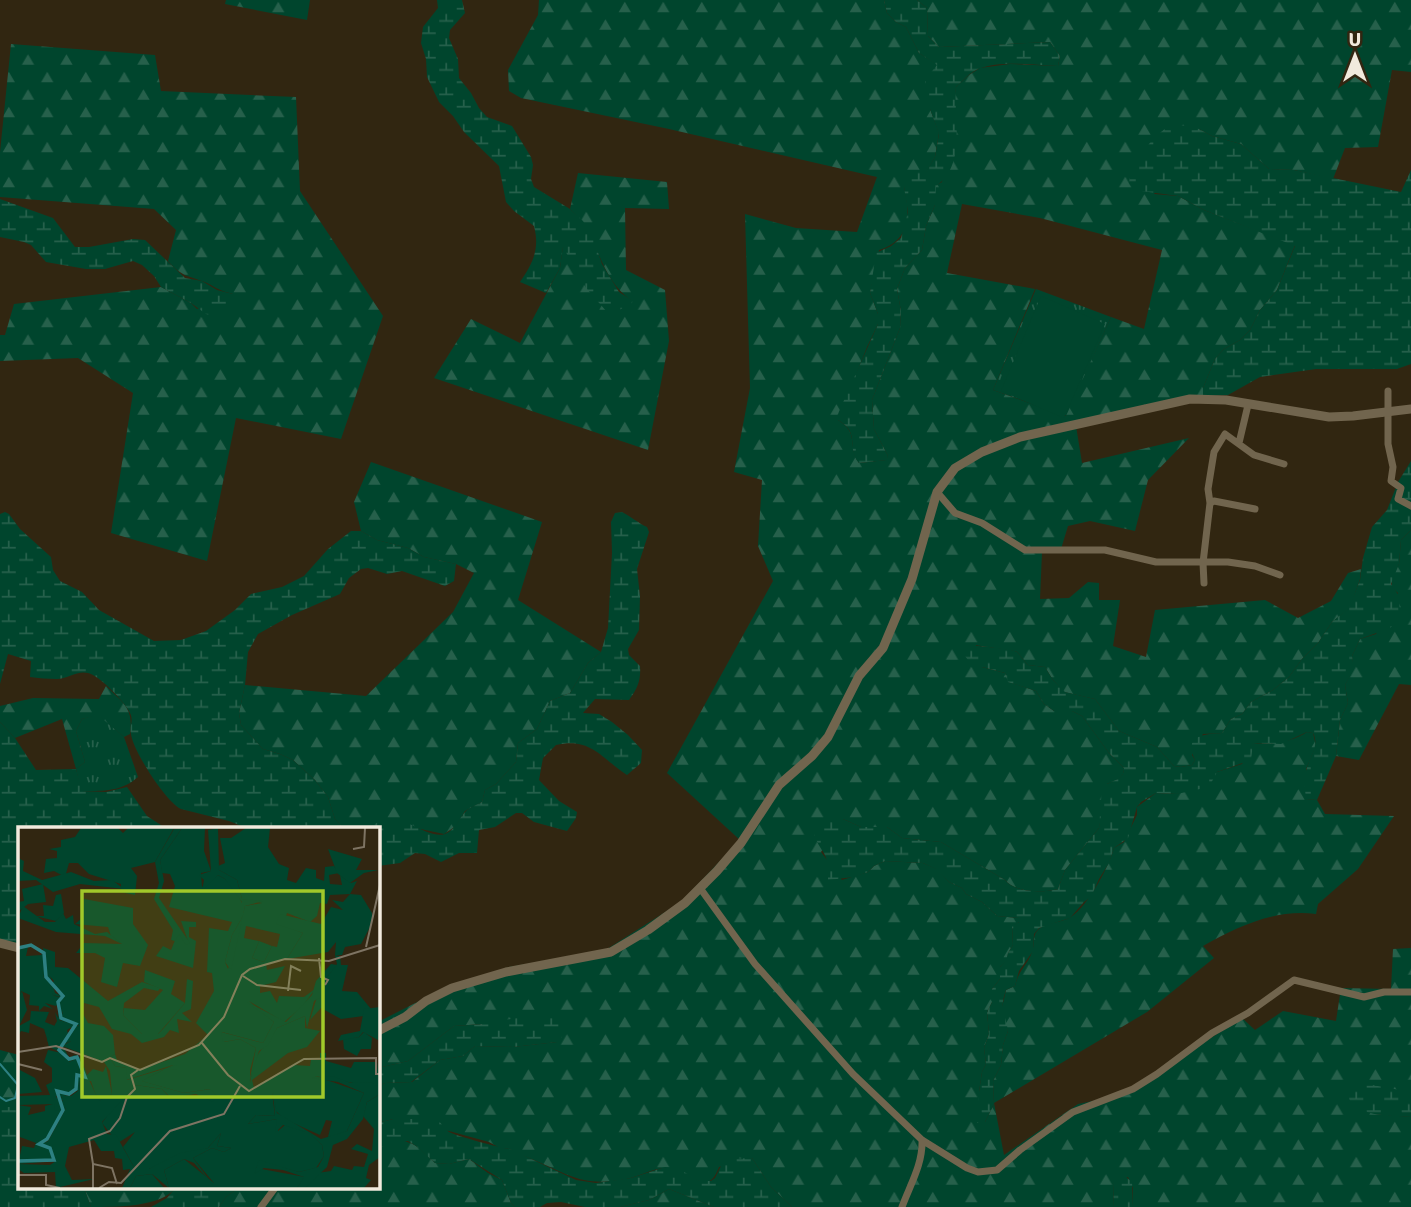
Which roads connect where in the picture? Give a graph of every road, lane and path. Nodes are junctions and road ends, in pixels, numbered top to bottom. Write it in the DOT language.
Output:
graph roads {
  1 [pos="1388,391"];
  2 [pos="1248,405"];
  3 [pos="1411,409"];
  4 [pos="1389,412"];
  5 [pos="1239,443"];
  6 [pos="1284,464"];
  7 [pos="937,492"];
  8 [pos="1210,503"];
  9 [pos="1411,506"];
  10 [pos="1255,509"];
  11 [pos="1203,563"];
  12 [pos="1280,575"];
  13 [pos="1204,583"];
  14 [pos="700,888"];
  15 [pos="0,943"];
  16 [pos="18,948"];
  17 [pos="1411,992"];
  18 [pos="380,1030"];
  19 [pos="922,1140"];
  20 [pos="274,1190"];
  21 [pos="261,1207"];
  22 [pos="902,1207"];
  1 -- 4 [label="street"];
  2 -- 4 [label="street"];
  2 -- 5 [label="street"];
  2 -- 7 [label="street"];
  3 -- 4 [label="street"];
  4 -- 9 [label="street"];
  5 -- 6 [label="street"];
  5 -- 8 [label="street"];
  7 -- 11 [label="street"];
  7 -- 14 [label="street"];
  8 -- 10 [label="street"];
  8 -- 11 [label="street"];
  11 -- 12 [label="street"];
  11 -- 13 [label="street"];
  14 -- 18 [label="street"];
  14 -- 19 [label="street"];
  15 -- 16 [label="street"];
  17 -- 19 [label="street"];
  19 -- 22 [label="street"];
  20 -- 21 [label="street"];
}
